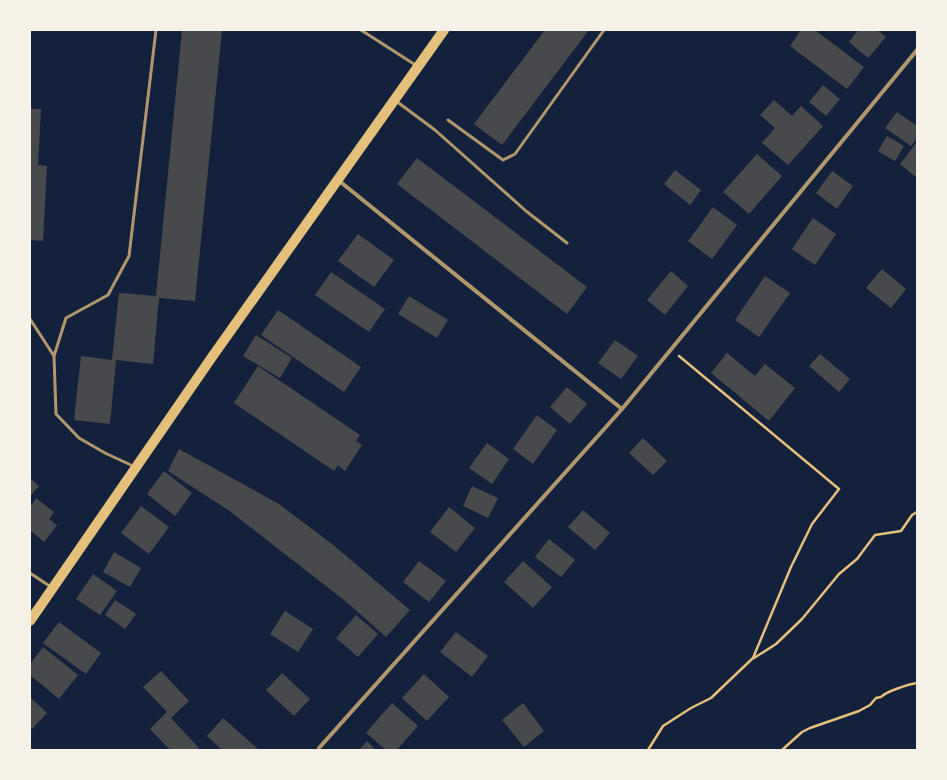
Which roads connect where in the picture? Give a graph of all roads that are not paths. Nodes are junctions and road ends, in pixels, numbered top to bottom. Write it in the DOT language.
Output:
graph roads {
  1 [pos="156,30"];
  2 [pos="361,30"];
  3 [pos="444,30"];
  4 [pos="604,30"];
  5 [pos="917,50"];
  6 [pos="418,67"];
  7 [pos="394,100"];
  8 [pos="448,120"];
  9 [pos="338,179"];
  10 [pos="567,243"];
  11 [pos="30,319"];
  12 [pos="54,356"];
  13 [pos="622,409"];
  14 [pos="137,468"];
  15 [pos="30,573"];
  16 [pos="52,588"];
  17 [pos="30,621"];
  18 [pos="319,748"];
  1 -- 12 [label="lane"];
  2 -- 6 [label="lane"];
  3 -- 6 [label="main road"];
  4 -- 8 [label="lane"];
  5 -- 13 [label="street"];
  6 -- 7 [label="main road"];
  7 -- 9 [label="main road"];
  7 -- 10 [label="lane"];
  9 -- 13 [label="street"];
  9 -- 14 [label="main road"];
  11 -- 12 [label="lane"];
  12 -- 14 [label="lane"];
  13 -- 18 [label="street"];
  14 -- 16 [label="main road"];
  15 -- 16 [label="lane"];
  16 -- 17 [label="main road"];
}
